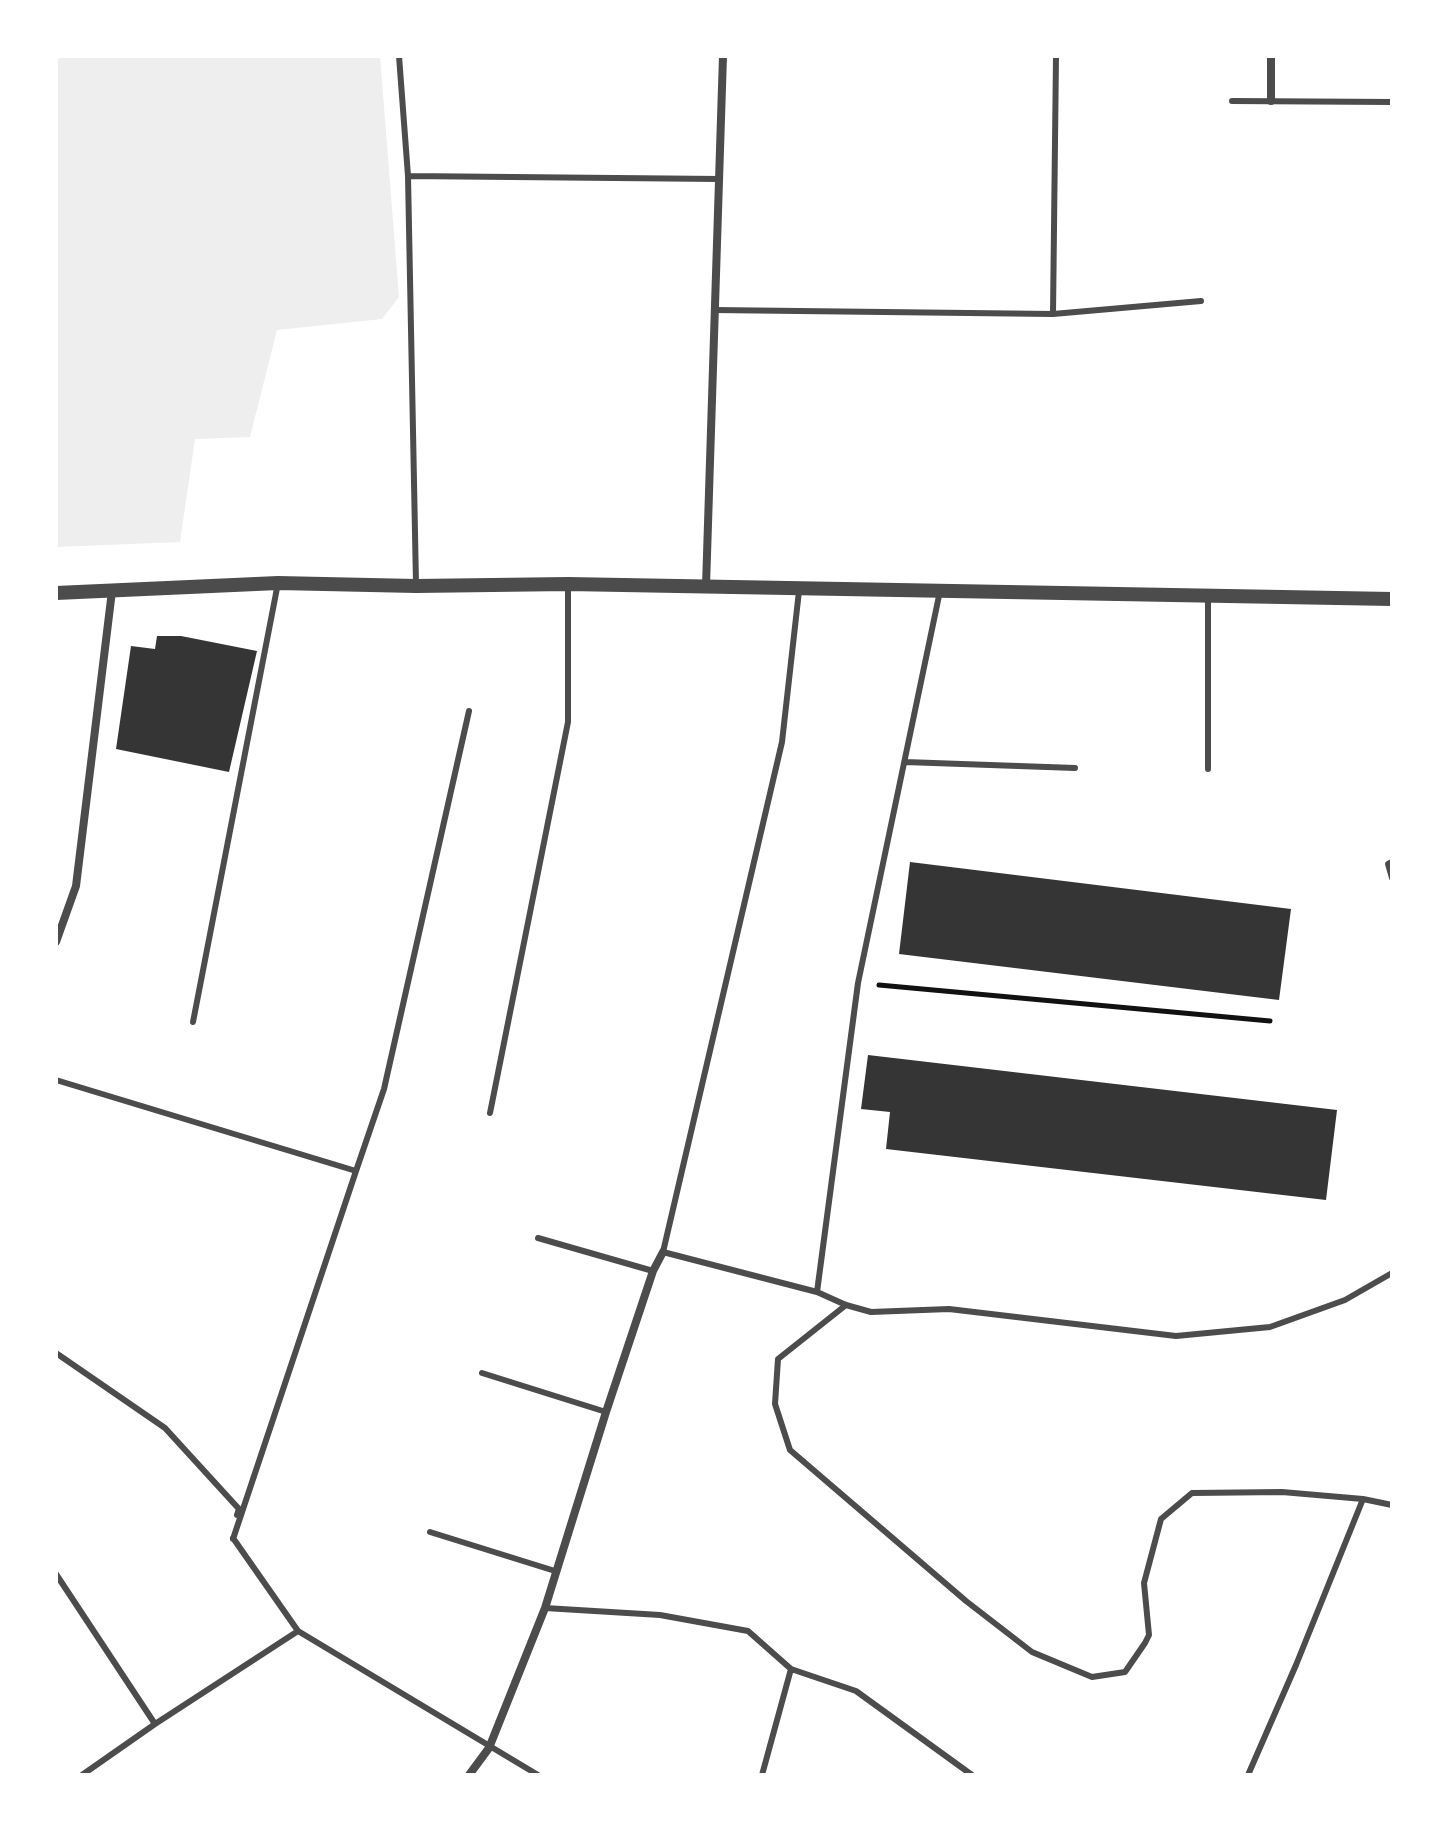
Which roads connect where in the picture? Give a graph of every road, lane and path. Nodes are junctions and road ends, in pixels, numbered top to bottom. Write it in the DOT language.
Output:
graph roads {
  1 [pos="399,56"];
  2 [pos="723,56"];
  3 [pos="1056,56"];
  4 [pos="1271,56"];
  5 [pos="1232,101"];
  6 [pos="1271,101"];
  7 [pos="1392,102"];
  8 [pos="408,176"];
  9 [pos="719,179"];
  10 [pos="1201,301"];
  11 [pos="714,310"];
  12 [pos="1053,314"];
  13 [pos="278,583"];
  14 [pos="568,584"];
  15 [pos="416,586"];
  16 [pos="706,586"];
  17 [pos="800,588"];
  18 [pos="112,591"];
  19 [pos="940,591"];
  20 [pos="56,593"];
  21 [pos="1208,595"];
  22 [pos="1392,599"];
  23 [pos="469,711"];
  24 [pos="905,762"];
  25 [pos="1075,768"];
  26 [pos="1208,769"];
  27 [pos="1392,862"];
  28 [pos="1392,878"];
  29 [pos="56,942"];
  30 [pos="858,983"];
  31 [pos="1270,1021"];
  32 [pos="193,1022"];
  33 [pos="56,1080"];
  34 [pos="490,1113"];
  35 [pos="356,1171"];
  36 [pos="538,1238"];
  37 [pos="663,1252"];
  38 [pos="653,1271"];
  39 [pos="1392,1273"];
  40 [pos="817,1292"];
  41 [pos="846,1305"];
  42 [pos="56,1353"];
  43 [pos="482,1373"];
  44 [pos="606,1412"];
  45 [pos="1363,1499"];
  46 [pos="1392,1505"];
  47 [pos="430,1532"];
  48 [pos="233,1539"];
  49 [pos="555,1571"];
  50 [pos="56,1574"];
  51 [pos="545,1608"];
  52 [pos="298,1631"];
  53 [pos="791,1669"];
  54 [pos="155,1724"];
  55 [pos="489,1748"];
  56 [pos="82,1775"];
  57 [pos="469,1775"];
  58 [pos="538,1775"];
  59 [pos="762,1775"];
  60 [pos="972,1775"];
  61 [pos="1248,1775"];
  1 -- 8 [label="lane"];
  2 -- 9 [label="street"];
  3 -- 12 [label="lane"];
  4 -- 6 [label="street"];
  5 -- 6 [label="lane"];
  6 -- 7 [label="lane"];
  8 -- 9 [label="lane"];
  8 -- 15 [label="lane"];
  9 -- 11 [label="street"];
  10 -- 12 [label="lane"];
  11 -- 12 [label="lane"];
  11 -- 16 [label="street"];
  13 -- 15 [label="street"];
  13 -- 18 [label="street"];
  13 -- 32 [label="lane"];
  14 -- 15 [label="street"];
  14 -- 16 [label="street"];
  14 -- 34 [label="lane"];
  16 -- 17 [label="street"];
  17 -- 19 [label="street"];
  17 -- 37 [label="lane"];
  18 -- 20 [label="street"];
  18 -- 29 [label="street"];
  19 -- 21 [label="street"];
  19 -- 24 [label="lane"];
  21 -- 22 [label="street"];
  21 -- 26 [label="lane"];
  23 -- 35 [label="lane"];
  24 -- 25 [label="lane"];
  24 -- 30 [label="lane"];
  27 -- 28 [label="lane"];
  30 -- 31 [label="path"];
  30 -- 40 [label="lane"];
  33 -- 35 [label="lane"];
  35 -- 48 [label="lane"];
  36 -- 38 [label="lane"];
  37 -- 38 [label="street"];
  37 -- 40 [label="lane"];
  38 -- 44 [label="street"];
  39 -- 41 [label="lane"];
  40 -- 41 [label="lane"];
  41 -- 45 [label="lane"];
  42 -- 48 [label="lane"];
  43 -- 44 [label="lane"];
  44 -- 49 [label="street"];
  45 -- 46 [label="lane"];
  45 -- 61 [label="lane"];
  47 -- 49 [label="lane"];
  48 -- 52 [label="lane"];
  49 -- 51 [label="street"];
  50 -- 54 [label="lane"];
  51 -- 53 [label="lane"];
  51 -- 55 [label="street"];
  52 -- 54 [label="lane"];
  52 -- 55 [label="lane"];
  53 -- 59 [label="lane"];
  53 -- 60 [label="lane"];
  54 -- 56 [label="lane"];
  55 -- 57 [label="street"];
  55 -- 58 [label="lane"];
}
